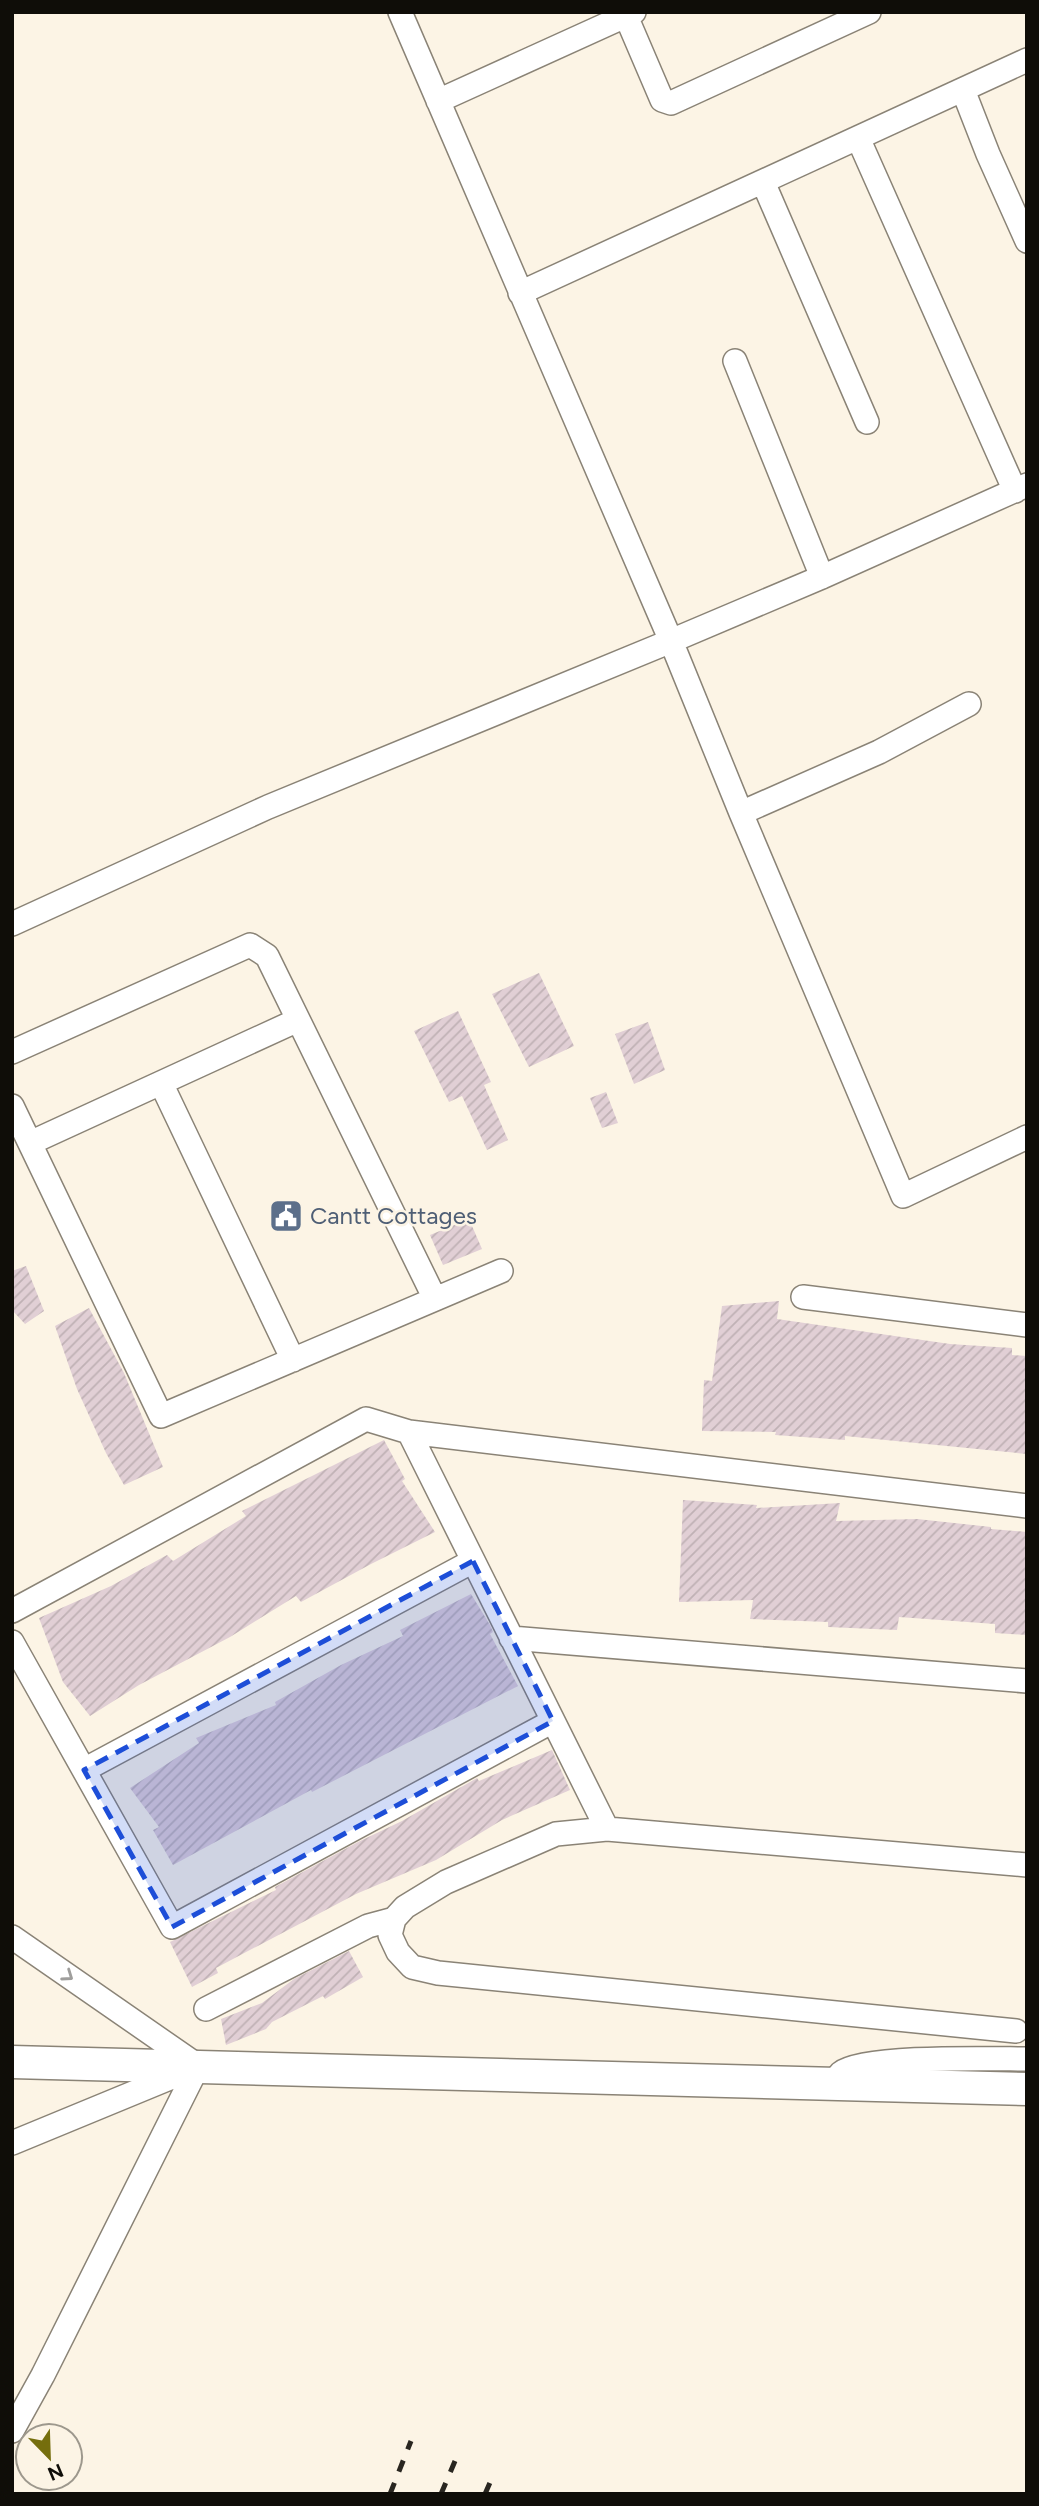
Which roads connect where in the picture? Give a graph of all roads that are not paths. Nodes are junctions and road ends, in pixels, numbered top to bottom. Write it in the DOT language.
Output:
graph roads {
  1 [pos="400,12"];
  2 [pos="869,12"];
  3 [pos="630,14"];
  4 [pos="1027,61"];
  5 [pos="963,90"];
  6 [pos="438,101"];
  7 [pos="858,138"];
  8 [pos="763,182"];
  9 [pos="1027,241"];
  10 [pos="520,293"];
  11 [pos="736,361"];
  12 [pos="867,422"];
  13 [pos="1021,488"];
  14 [pos="822,577"];
  15 [pos="671,641"];
  16 [pos="969,704"];
  17 [pos="741,814"];
  18 [pos="12,924"];
  19 [pos="298,1020"];
  20 [pos="12,1052"];
  21 [pos="161,1083"];
  22 [pos="12,1106"];
  23 [pos="1027,1137"];
  24 [pos="30,1143"];
  25 [pos="501,1271"];
  26 [pos="803,1297"];
  27 [pos="435,1299"];
  28 [pos="1027,1325"];
  29 [pos="293,1360"];
  30 [pos="409,1432"];
  31 [pos="1027,1506"];
  32 [pos="473,1561"];
  33 [pos="12,1611"];
  34 [pos="511,1638"];
  35 [pos="12,1642"];
  36 [pos="1027,1681"];
  37 [pos="553,1721"];
  38 [pos="84,1770"];
  39 [pos="607,1829"];
  40 [pos="1027,1865"];
  41 [pos="394,1919"];
  42 [pos="12,1937"];
  43 [pos="206,2009"];
  44 [pos="1016,2031"];
  45 [pos="1027,2059"];
  46 [pos="12,2062"];
  47 [pos="198,2066"];
  48 [pos="836,2083"];
  49 [pos="1027,2089"];
  50 [pos="12,2143"];
  51 [pos="12,2431"];
  1 -- 6 [label="street"];
  2 -- 3 [label="street"];
  3 -- 6 [label="street"];
  4 -- 5 [label="street"];
  5 -- 7 [label="street"];
  5 -- 9 [label="street"];
  6 -- 10 [label="street"];
  7 -- 8 [label="street"];
  7 -- 13 [label="street"];
  8 -- 10 [label="street"];
  8 -- 12 [label="street"];
  10 -- 15 [label="street"];
  11 -- 14 [label="street"];
  13 -- 14 [label="street"];
  14 -- 15 [label="street"];
  15 -- 17 [label="street"];
  15 -- 18 [label="street"];
  16 -- 17 [label="street"];
  17 -- 23 [label="street"];
  19 -- 20 [label="street"];
  19 -- 21 [label="street"];
  19 -- 27 [label="street"];
  21 -- 24 [label="street"];
  21 -- 29 [label="street"];
  22 -- 24 [label="street"];
  24 -- 29 [label="street"];
  25 -- 27 [label="street"];
  26 -- 28 [label="street"];
  27 -- 29 [label="street"];
  30 -- 31 [label="street"];
  30 -- 32 [label="street"];
  30 -- 33 [label="street"];
  32 -- 34 [label="street"];
  32 -- 38 [label="street"];
  34 -- 36 [label="street"];
  34 -- 37 [label="street"];
  35 -- 38 [label="street"];
  37 -- 38 [label="street"];
  37 -- 39 [label="street"];
  39 -- 40 [label="street"];
  39 -- 41 [label="street"];
  41 -- 43 [label="street"];
  41 -- 44 [label="street"];
  42 -- 47 [label="street, one-way"];
  45 -- 48 [label="street"];
  46 -- 47 [label="main road"];
  47 -- 48 [label="main road"];
  47 -- 50 [label="street"];
  47 -- 51 [label="street"];
  48 -- 49 [label="main road"];
}
